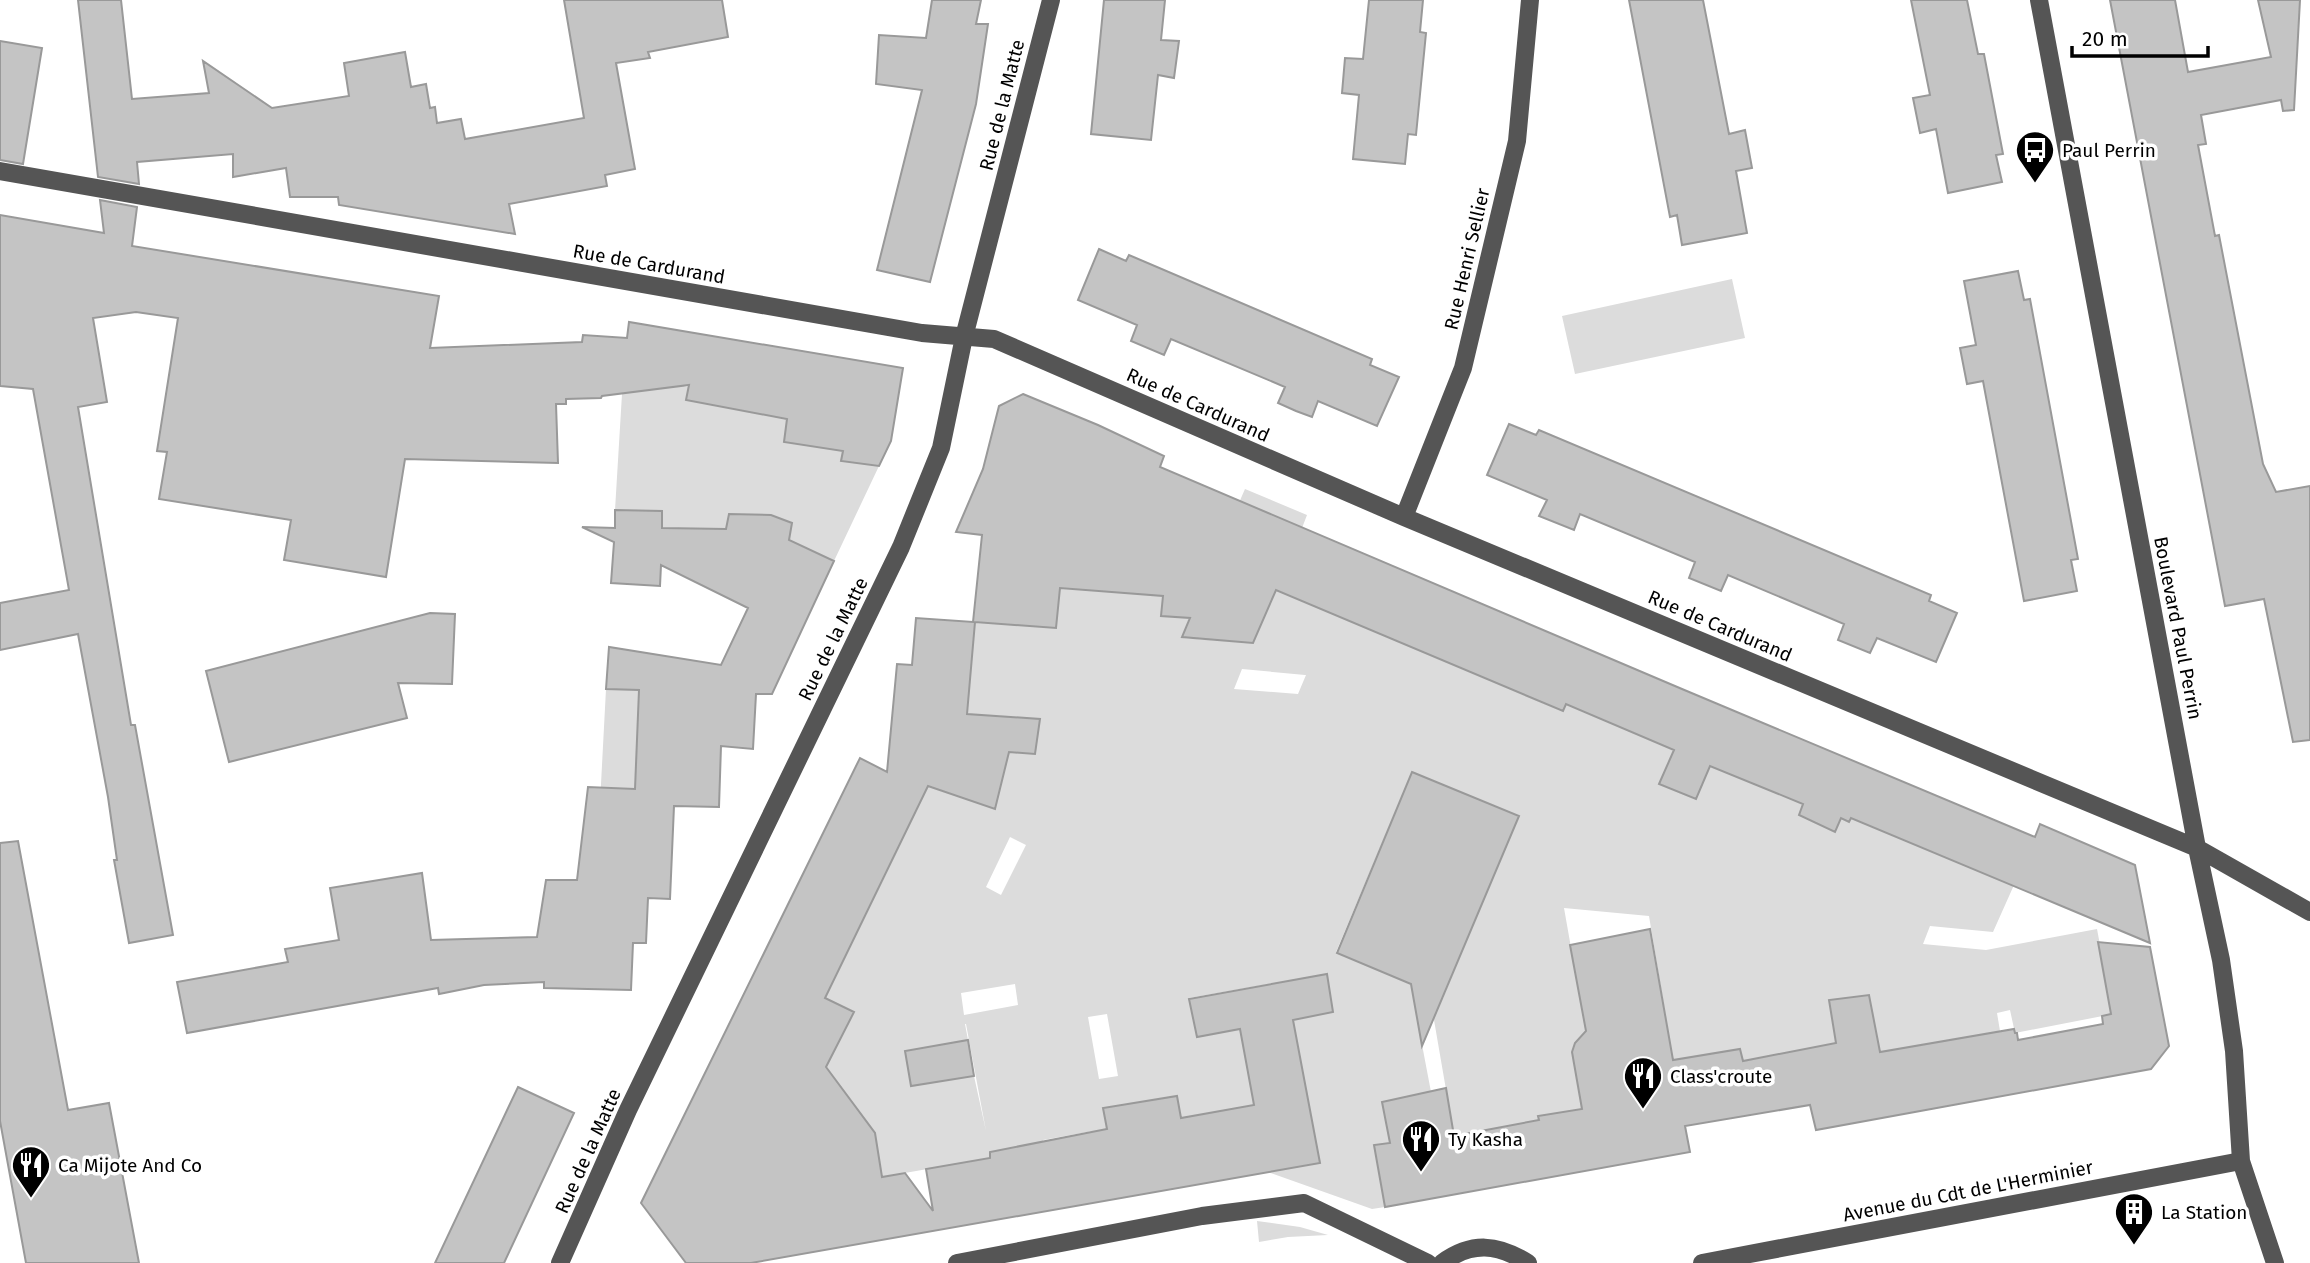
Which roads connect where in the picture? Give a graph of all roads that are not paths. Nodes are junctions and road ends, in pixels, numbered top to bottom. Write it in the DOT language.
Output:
graph roads {
  1 [pos="1051,0"];
  2 [pos="1530,0"];
  3 [pos="2039,0"];
  4 [pos="0,171"];
  5 [pos="964,337"];
  6 [pos="1404,517"];
  7 [pos="2197,848"];
  8 [pos="2310,912"];
  9 [pos="2241,1161"];
  10 [pos="560,1263"];
  11 [pos="957,1263"];
  12 [pos="1428,1263"];
  13 [pos="1442,1263"];
  14 [pos="1528,1263"];
  15 [pos="1702,1263"];
  16 [pos="2275,1263"];
  1 -- 5 [label="street, Rue de la Matte"];
  2 -- 6 [label="street, Rue Henri Sellier"];
  3 -- 7 [label="street, Boulevard Paul Perrin"];
  4 -- 5 [label="street, Rue de Cardurand"];
  5 -- 6 [label="street, Rue de Cardurand"];
  5 -- 10 [label="street, Rue de la Matte"];
  6 -- 7 [label="street, Rue de Cardurand"];
  7 -- 8 [label="street, Rue de Cardurand"];
  7 -- 9 [label="street, Boulevard Paul Perrin"];
  9 -- 15 [label="street, Avenue du Cdt de L'Herminier"];
  9 -- 16 [label="street, Boulevard Paul Perrin"];
  11 -- 12 [label="street"];
  13 -- 14 [label="street"];
}
